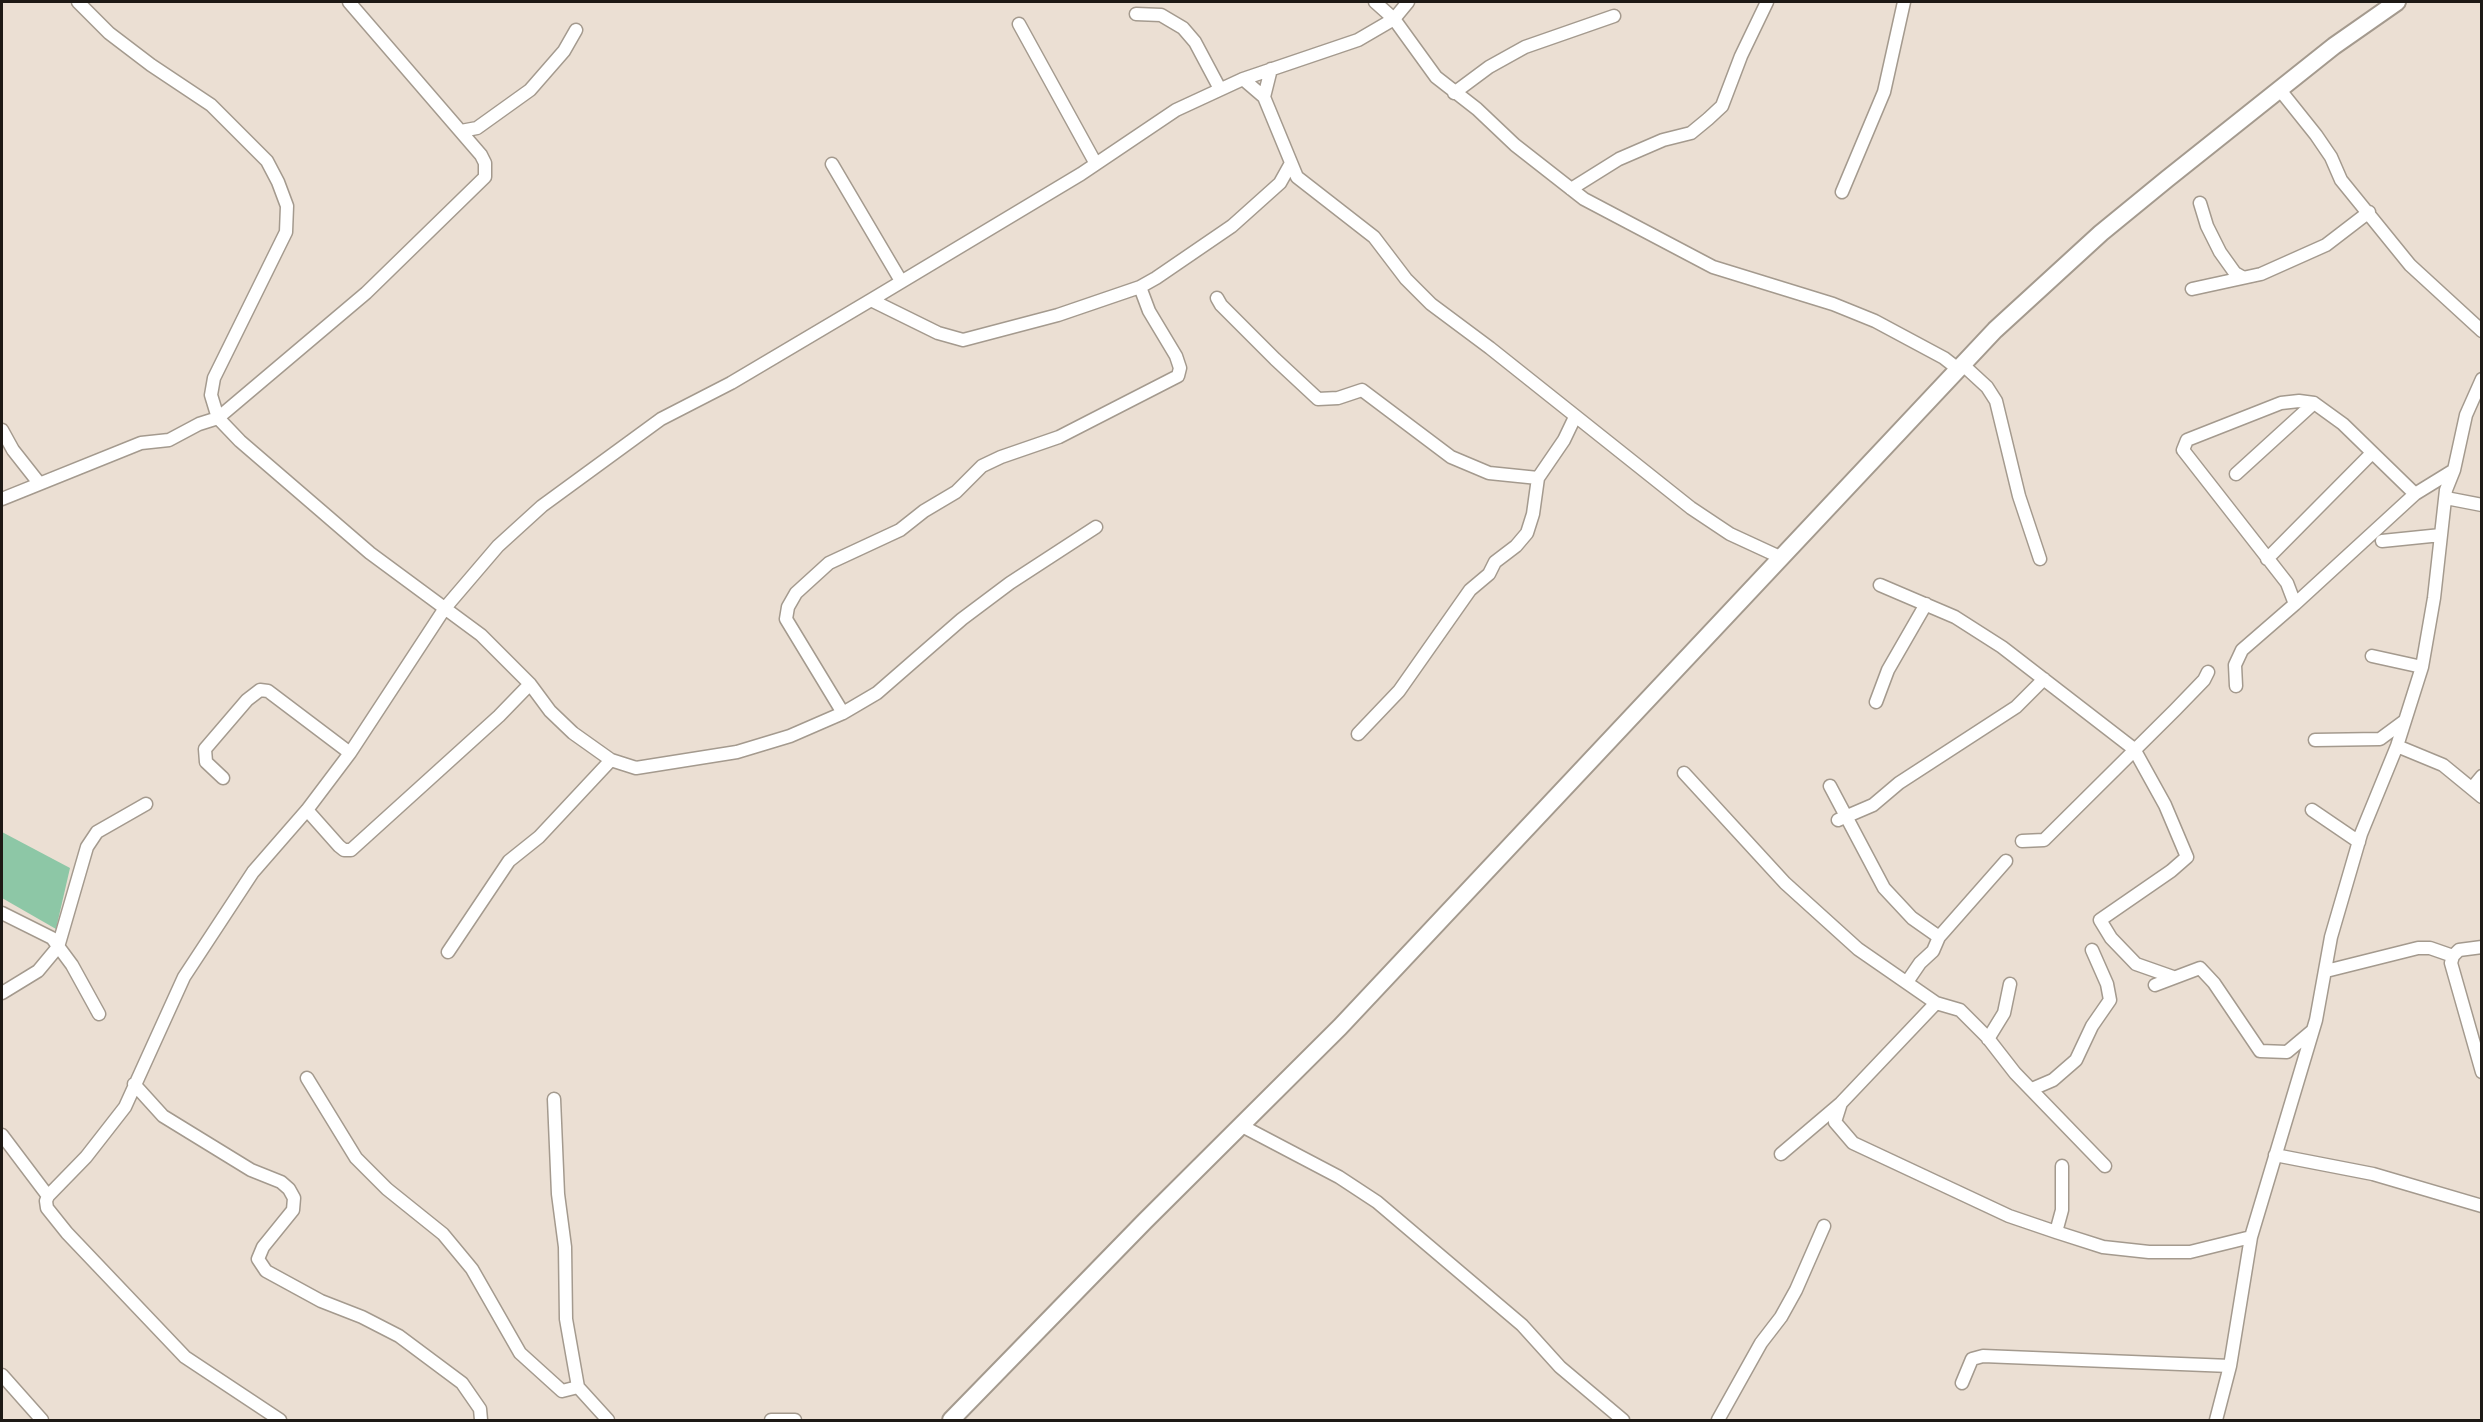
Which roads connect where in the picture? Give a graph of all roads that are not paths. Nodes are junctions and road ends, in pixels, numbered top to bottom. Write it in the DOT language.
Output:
graph roads {
  1 [pos="78,2"];
  2 [pos="350,2"];
  3 [pos="1375,2"];
  4 [pos="1408,2"];
  5 [pos="1767,2"];
  6 [pos="1904,2"];
  7 [pos="2397,2"];
  8 [pos="1136,14"];
  9 [pos="1614,16"];
  10 [pos="1394,19"];
  11 [pos="1019,24"];
  12 [pos="576,30"];
  13 [pos="1271,69"];
  14 [pos="1243,79"];
  15 [pos="1220,89"];
  16 [pos="2280,90"];
  17 [pos="1454,93"];
  18 [pos="1264,97"];
  19 [pos="477,128"];
  20 [pos="461,131"];
  21 [pos="471,143"];
  22 [pos="832,164"];
  23 [pos="1096,164"];
  24 [pos="1290,165"];
  25 [pos="1299,178"];
  26 [pos="1280,183"];
  27 [pos="1571,189"];
  28 [pos="1842,192"];
  29 [pos="2200,203"];
  30 [pos="2369,212"];
  31 [pos="2242,277"];
  32 [pos="902,281"];
  33 [pos="1140,287"];
  34 [pos="2192,289"];
  35 [pos="1217,298"];
  36 [pos="871,300"];
  37 [pos="2481,331"];
  38 [pos="1960,367"];
  39 [pos="2481,379"];
  40 [pos="2314,403"];
  41 [pos="1575,417"];
  42 [pos="218,418"];
  43 [pos="2,430"];
  44 [pos="2372,453"];
  45 [pos="2454,470"];
  46 [pos="2236,474"];
  47 [pos="1538,478"];
  48 [pos="39,483"];
  49 [pos="2415,494"];
  50 [pos="2446,498"];
  51 [pos="2,499"];
  52 [pos="2481,505"];
  53 [pos="1096,527"];
  54 [pos="2441,536"];
  55 [pos="2382,541"];
  56 [pos="1782,558"];
  57 [pos="2040,559"];
  58 [pos="2267,559"];
  59 [pos="1880,585"];
  60 [pos="1926,604"];
  61 [pos="2295,604"];
  62 [pos="445,608"];
  63 [pos="2372,656"];
  64 [pos="2422,667"];
  65 [pos="2208,672"];
  66 [pos="2044,679"];
  67 [pos="530,684"];
  68 [pos="2236,686"];
  69 [pos="1876,702"];
  70 [pos="843,712"];
  71 [pos="2403,722"];
  72 [pos="1358,734"];
  73 [pos="2315,740"];
  74 [pos="2397,746"];
  75 [pos="2134,749"];
  76 [pos="350,753"];
  77 [pos="611,760"];
  78 [pos="1684,773"];
  79 [pos="2481,776"];
  80 [pos="223,778"];
  81 [pos="1830,786"];
  82 [pos="2472,788"];
  83 [pos="2481,797"];
  84 [pos="146,804"];
  85 [pos="307,810"];
  86 [pos="2312,810"];
  87 [pos="1842,819"];
  88 [pos="2022,841"];
  89 [pos="2359,842"];
  90 [pos="2006,861"];
  91 [pos="2,914"];
  92 [pos="1940,937"];
  93 [pos="58,947"];
  94 [pos="2481,947"];
  95 [pos="2091,950"];
  96 [pos="448,952"];
  97 [pos="2453,956"];
  98 [pos="2326,971"];
  99 [pos="2173,977"];
  100 [pos="1907,982"];
  101 [pos="2010,984"];
  102 [pos="2156,985"];
  103 [pos="2,993"];
  104 [pos="1936,1002"];
  105 [pos="99,1014"];
  106 [pos="2313,1030"];
  107 [pos="1988,1039"];
  108 [pos="2481,1072"];
  109 [pos="307,1078"];
  110 [pos="134,1084"];
  111 [pos="2032,1089"];
  112 [pos="554,1099"];
  113 [pos="1842,1103"];
  114 [pos="1242,1126"];
  115 [pos="2,1135"];
  116 [pos="1781,1154"];
  117 [pos="2275,1155"];
  118 [pos="2062,1166"];
  119 [pos="2105,1166"];
  120 [pos="48,1196"];
  121 [pos="2481,1206"];
  122 [pos="1824,1226"];
  123 [pos="2056,1232"];
  124 [pos="2251,1237"];
  125 [pos="2230,1366"];
  126 [pos="2,1375"];
  127 [pos="1962,1383"];
  128 [pos="578,1387"];
  129 [pos="42,1420"];
  130 [pos="280,1420"];
  131 [pos="481,1420"];
  132 [pos="608,1420"];
  133 [pos="771,1420"];
  134 [pos="795,1420"];
  135 [pos="951,1420"];
  136 [pos="1623,1420"];
  137 [pos="1718,1420"];
  138 [pos="2216,1420"];
  1 -- 42 [label="street"];
  2 -- 20 [label="street"];
  3 -- 10 [label="street"];
  4 -- 10 [label="street"];
  5 -- 27 [label="street"];
  6 -- 28 [label="street"];
  7 -- 16 [label="street"];
  8 -- 15 [label="street"];
  9 -- 17 [label="street"];
  10 -- 13 [label="street"];
  10 -- 17 [label="street"];
  11 -- 23 [label="street"];
  12 -- 19 [label="street"];
  13 -- 14 [label="street"];
  13 -- 18 [label="street"];
  14 -- 15 [label="street"];
  14 -- 18 [label="street"];
  15 -- 23 [label="street"];
  16 -- 30 [label="street"];
  16 -- 38 [label="street"];
  17 -- 27 [label="street"];
  18 -- 24 [label="street"];
  19 -- 20 [label="street"];
  19 -- 21 [label="street"];
  20 -- 21 [label="street"];
  21 -- 42 [label="street"];
  22 -- 32 [label="street"];
  23 -- 32 [label="street"];
  24 -- 25 [label="street"];
  24 -- 26 [label="street"];
  25 -- 26 [label="street"];
  25 -- 41 [label="street"];
  26 -- 33 [label="street"];
  27 -- 38 [label="street"];
  29 -- 31 [label="street"];
  30 -- 31 [label="street"];
  30 -- 37 [label="street"];
  31 -- 34 [label="street"];
  32 -- 36 [label="street"];
  33 -- 36 [label="street"];
  33 -- 70 [label="street"];
  35 -- 47 [label="street"];
  36 -- 62 [label="street"];
  38 -- 56 [label="street"];
  38 -- 57 [label="street"];
  39 -- 45 [label="street"];
  40 -- 44 [label="street"];
  40 -- 46 [label="street"];
  40 -- 58 [label="street"];
  41 -- 47 [label="street"];
  41 -- 56 [label="street"];
  42 -- 48 [label="street"];
  42 -- 62 [label="street"];
  43 -- 48 [label="street"];
  44 -- 49 [label="street"];
  44 -- 58 [label="street"];
  45 -- 49 [label="street"];
  45 -- 50 [label="street"];
  47 -- 72 [label="street"];
  48 -- 51 [label="street"];
  49 -- 61 [label="street"];
  50 -- 52 [label="street"];
  50 -- 54 [label="street"];
  53 -- 70 [label="street"];
  54 -- 55 [label="street"];
  54 -- 64 [label="street"];
  56 -- 114 [label="street"];
  58 -- 61 [label="street"];
  59 -- 60 [label="street"];
  60 -- 66 [label="street"];
  60 -- 69 [label="street"];
  61 -- 68 [label="street"];
  62 -- 67 [label="street"];
  62 -- 76 [label="street"];
  63 -- 64 [label="street"];
  64 -- 71 [label="street"];
  65 -- 75 [label="street"];
  66 -- 75 [label="street"];
  66 -- 87 [label="street"];
  67 -- 77 [label="street"];
  67 -- 85 [label="street"];
  70 -- 77 [label="street"];
  71 -- 73 [label="street"];
  71 -- 74 [label="street"];
  74 -- 82 [label="street"];
  74 -- 89 [label="street"];
  75 -- 88 [label="street"];
  75 -- 99 [label="street"];
  76 -- 80 [label="street"];
  76 -- 85 [label="street"];
  77 -- 96 [label="street"];
  78 -- 100 [label="street"];
  79 -- 82 [label="street"];
  81 -- 87 [label="street"];
  82 -- 83 [label="street"];
  84 -- 93 [label="street"];
  85 -- 110 [label="street"];
  86 -- 89 [label="street"];
  87 -- 92 [label="street"];
  89 -- 98 [label="street"];
  90 -- 92 [label="street"];
  91 -- 93 [label="street"];
  92 -- 100 [label="street"];
  93 -- 103 [label="street"];
  93 -- 105 [label="street"];
  94 -- 97 [label="street"];
  95 -- 111 [label="street"];
  97 -- 98 [label="street"];
  97 -- 108 [label="street"];
  98 -- 106 [label="street"];
  99 -- 102 [label="street"];
  99 -- 106 [label="street"];
  100 -- 104 [label="street"];
  101 -- 107 [label="street"];
  104 -- 107 [label="street"];
  104 -- 113 [label="street"];
  106 -- 117 [label="street"];
  107 -- 111 [label="street"];
  109 -- 128 [label="street"];
  110 -- 120 [label="street"];
  110 -- 131 [label="street"];
  111 -- 119 [label="street"];
  112 -- 128 [label="street"];
  113 -- 116 [label="street"];
  113 -- 123 [label="street"];
  114 -- 135 [label="street"];
  114 -- 136 [label="street"];
  115 -- 120 [label="street"];
  117 -- 121 [label="street"];
  117 -- 124 [label="street"];
  118 -- 123 [label="street"];
  120 -- 130 [label="street"];
  122 -- 137 [label="street"];
  123 -- 124 [label="street"];
  124 -- 125 [label="street"];
  125 -- 127 [label="street"];
  125 -- 138 [label="street"];
  126 -- 129 [label="street"];
  128 -- 132 [label="street"];
  133 -- 134 [label="street"];
}
